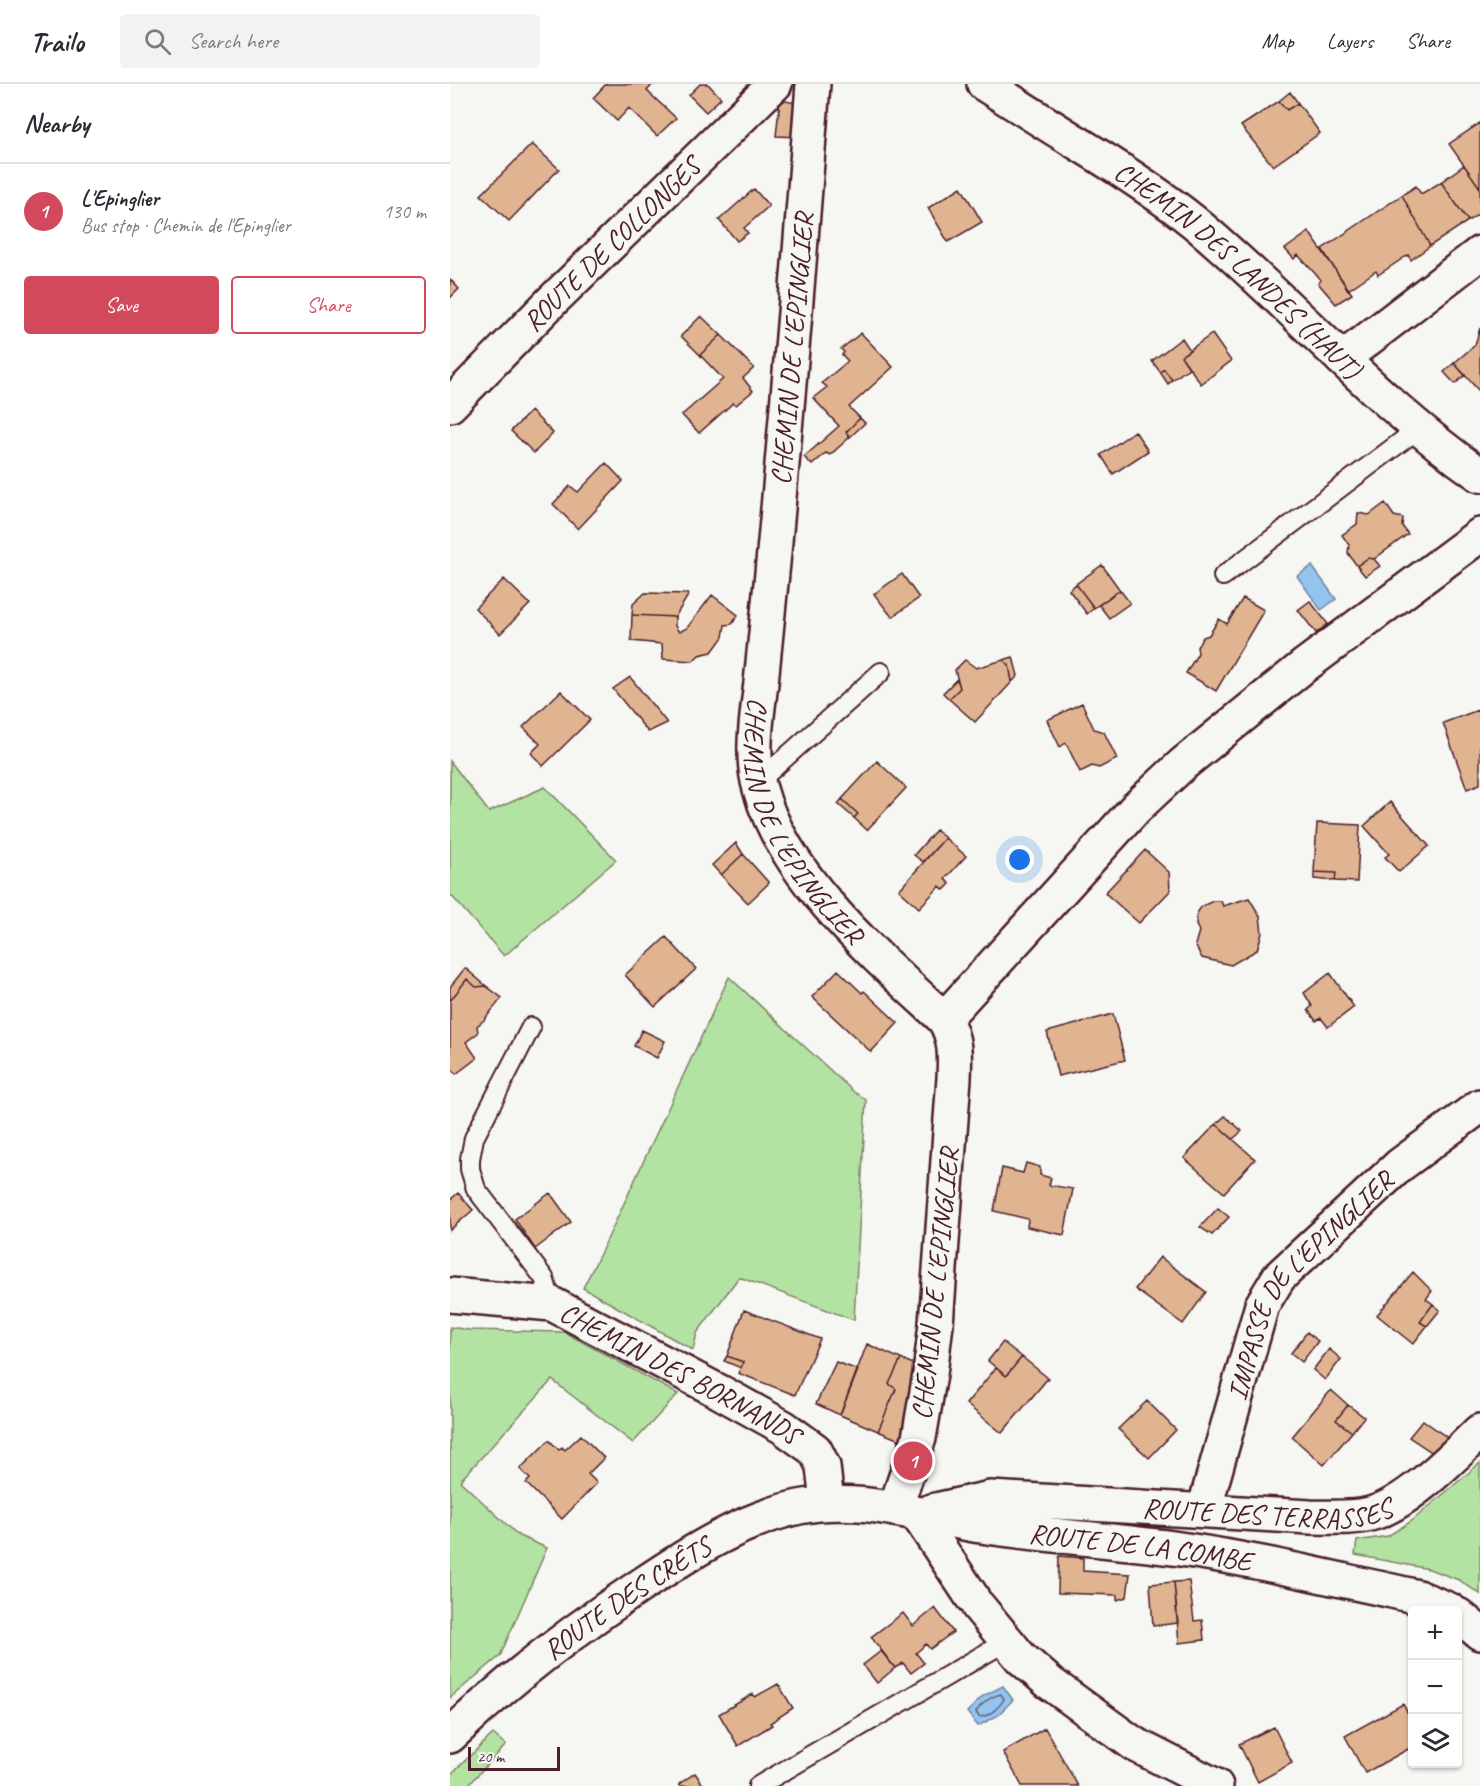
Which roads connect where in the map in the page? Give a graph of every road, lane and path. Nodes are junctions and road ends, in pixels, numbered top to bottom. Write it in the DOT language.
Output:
graph roads {
  1 [pos="775,84"];
  2 [pos="813,84"];
  3 [pos="984,84"];
  4 [pos="1480,253"];
  5 [pos="1342,359"];
  6 [pos="450,405"];
  7 [pos="1418,429"];
  8 [pos="1480,475"];
  9 [pos="1480,536"];
  10 [pos="1223,576"];
  11 [pos="881,672"];
  12 [pos="758,782"];
  13 [pos="944,1019"];
  14 [pos="531,1027"];
  15 [pos="1480,1106"];
  16 [pos="450,1295"];
  17 [pos="552,1304"];
  18 [pos="1480,1431"];
  19 [pos="827,1503"];
  20 [pos="1204,1510"];
  21 [pos="906,1511"];
  22 [pos="1442,1606"];
  23 [pos="1462,1618"];
  24 [pos="1480,1633"];
  25 [pos="1006,1641"];
  26 [pos="450,1736"];
  27 [pos="758,1786"];
  28 [pos="1216,1786"];
  1 -- 6 [label="street, ROUTE DE COLLONGES"];
  2 -- 12 [label="street, CHEMIN DE L'EPINGLIER"];
  3 -- 5 [label="street, CHEMIN DES LANDES (HAUT)"];
  4 -- 5 [label="street"];
  5 -- 7 [label="street, CHEMIN DES LANDES (HAUT)"];
  7 -- 8 [label="street, CHEMIN DES LANDES (HAUT)"];
  7 -- 10 [label="lane"];
  9 -- 13 [label="street"];
  11 -- 12 [label="lane"];
  12 -- 13 [label="street, CHEMIN DE L'EPINGLIER"];
  13 -- 21 [label="street, CHEMIN DE L'EPINGLIER"];
  14 -- 17 [label="lane"];
  15 -- 20 [label="street, IMPASSE DE L'EPINGLIER"];
  16 -- 17 [label="street, CHEMIN DES BORNANDS"];
  17 -- 19 [label="street, CHEMIN DES BORNANDS"];
  18 -- 20 [label="street, ROUTE DES TERRASSES"];
  19 -- 21 [label="street, ROUTE DE LA COMBE"];
  19 -- 26 [label="street, ROUTE DES CRÊTS"];
  20 -- 21 [label="street, ROUTE DES TERRASSES"];
  21 -- 22 [label="street, ROUTE DE LA COMBE"];
  21 -- 25 [label="street"];
  23 -- 24 [label="street"];
  25 -- 27 [label="lane"];
  25 -- 28 [label="street"];
}
